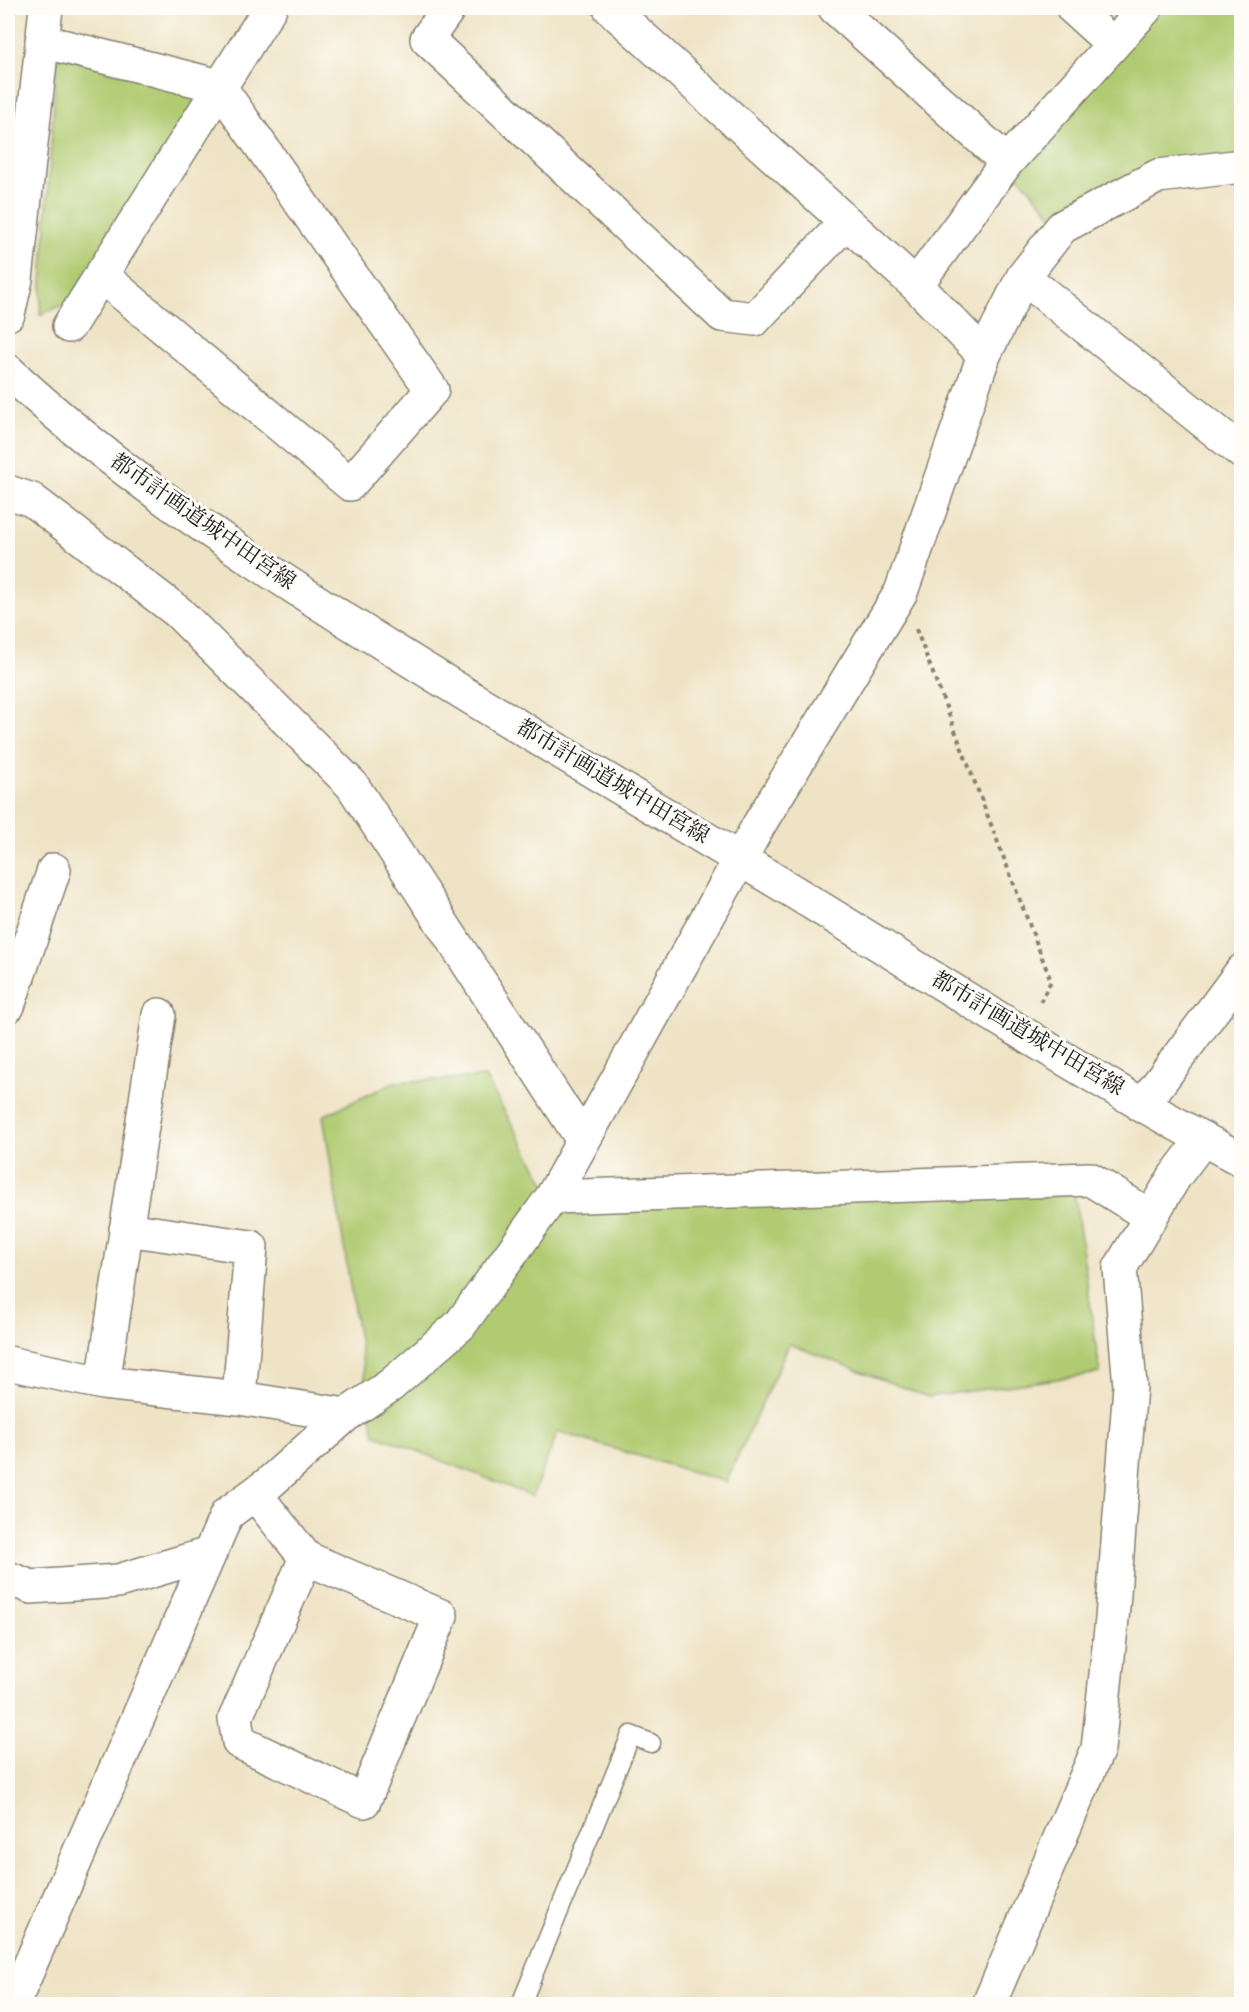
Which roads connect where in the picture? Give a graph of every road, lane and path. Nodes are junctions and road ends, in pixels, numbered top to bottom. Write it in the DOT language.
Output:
graph roads {
  1 [pos="46,8"];
  2 [pos="270,8"];
  3 [pos="448,8"];
  4 [pos="610,8"];
  5 [pos="836,8"];
  6 [pos="1072,8"];
  7 [pos="1146,8"];
  8 [pos="42,41"];
  9 [pos="1113,44"];
  10 [pos="219,87"];
  11 [pos="1007,162"];
  12 [pos="1242,166"];
  13 [pos="846,222"];
  14 [pos="102,276"];
  15 [pos="1023,277"];
  16 [pos="916,285"];
  17 [pos="8,314"];
  18 [pos="69,326"];
  19 [pos="984,355"];
  20 [pos="8,370"];
  21 [pos="1242,452"];
  22 [pos="8,492"];
  23 [pos="902,592"];
  24 [pos="739,858"];
  25 [pos="54,870"];
  26 [pos="1242,971"];
  27 [pos="8,1006"];
  28 [pos="159,1015"];
  29 [pos="1024,1033"];
  30 [pos="1142,1106"];
  31 [pos="1203,1139"];
  32 [pos="583,1140"];
  33 [pos="1242,1160"];
  34 [pos="552,1197"];
  35 [pos="1151,1217"];
  36 [pos="126,1229"];
  37 [pos="8,1363"];
  38 [pos="103,1383"];
  39 [pos="239,1398"];
  40 [pos="346,1415"];
  41 [pos="255,1494"];
  42 [pos="209,1554"];
  43 [pos="306,1558"];
  44 [pos="8,1578"];
  45 [pos="651,1743"];
  46 [pos="997,2002"];
  47 [pos="13,2004"];
  48 [pos="521,2004"];
  1 -- 8 [label="street"];
  2 -- 10 [label="street"];
  3 -- 13 [label="street"];
  4 -- 13 [label="street"];
  5 -- 11 [label="street"];
  6 -- 9 [label="street"];
  7 -- 9 [label="street"];
  8 -- 10 [label="street"];
  8 -- 17 [label="street"];
  9 -- 11 [label="street"];
  10 -- 14 [label="street"];
  10 -- 14 [label="street"];
  11 -- 16 [label="street"];
  12 -- 15 [label="street"];
  13 -- 16 [label="street"];
  14 -- 18 [label="street"];
  15 -- 19 [label="street"];
  15 -- 21 [label="street"];
  16 -- 19 [label="street"];
  19 -- 23 [label="street"];
  20 -- 24 [label="street, 都市計画道城中田宮線"];
  22 -- 32 [label="street"];
  23 -- 24 [label="street"];
  23 -- 29 [label="path"];
  24 -- 29 [label="street, 都市計画道城中田宮線"];
  24 -- 32 [label="street"];
  25 -- 27 [label="street"];
  26 -- 30 [label="street"];
  28 -- 36 [label="street"];
  29 -- 30 [label="street, 都市計画道城中田宮線"];
  30 -- 31 [label="street, 都市計画道城中田宮線"];
  31 -- 33 [label="street, 都市計画道城中田宮線"];
  31 -- 35 [label="street"];
  32 -- 34 [label="street"];
  34 -- 35 [label="street"];
  34 -- 40 [label="street"];
  35 -- 46 [label="street"];
  36 -- 38 [label="street"];
  36 -- 39 [label="street"];
  37 -- 38 [label="street"];
  38 -- 39 [label="street"];
  39 -- 40 [label="street"];
  40 -- 41 [label="street"];
  41 -- 42 [label="street"];
  41 -- 43 [label="street"];
  42 -- 44 [label="street"];
  42 -- 47 [label="street"];
  43 -- 43 [label="street"];
  45 -- 48 [label="lane"];
}
